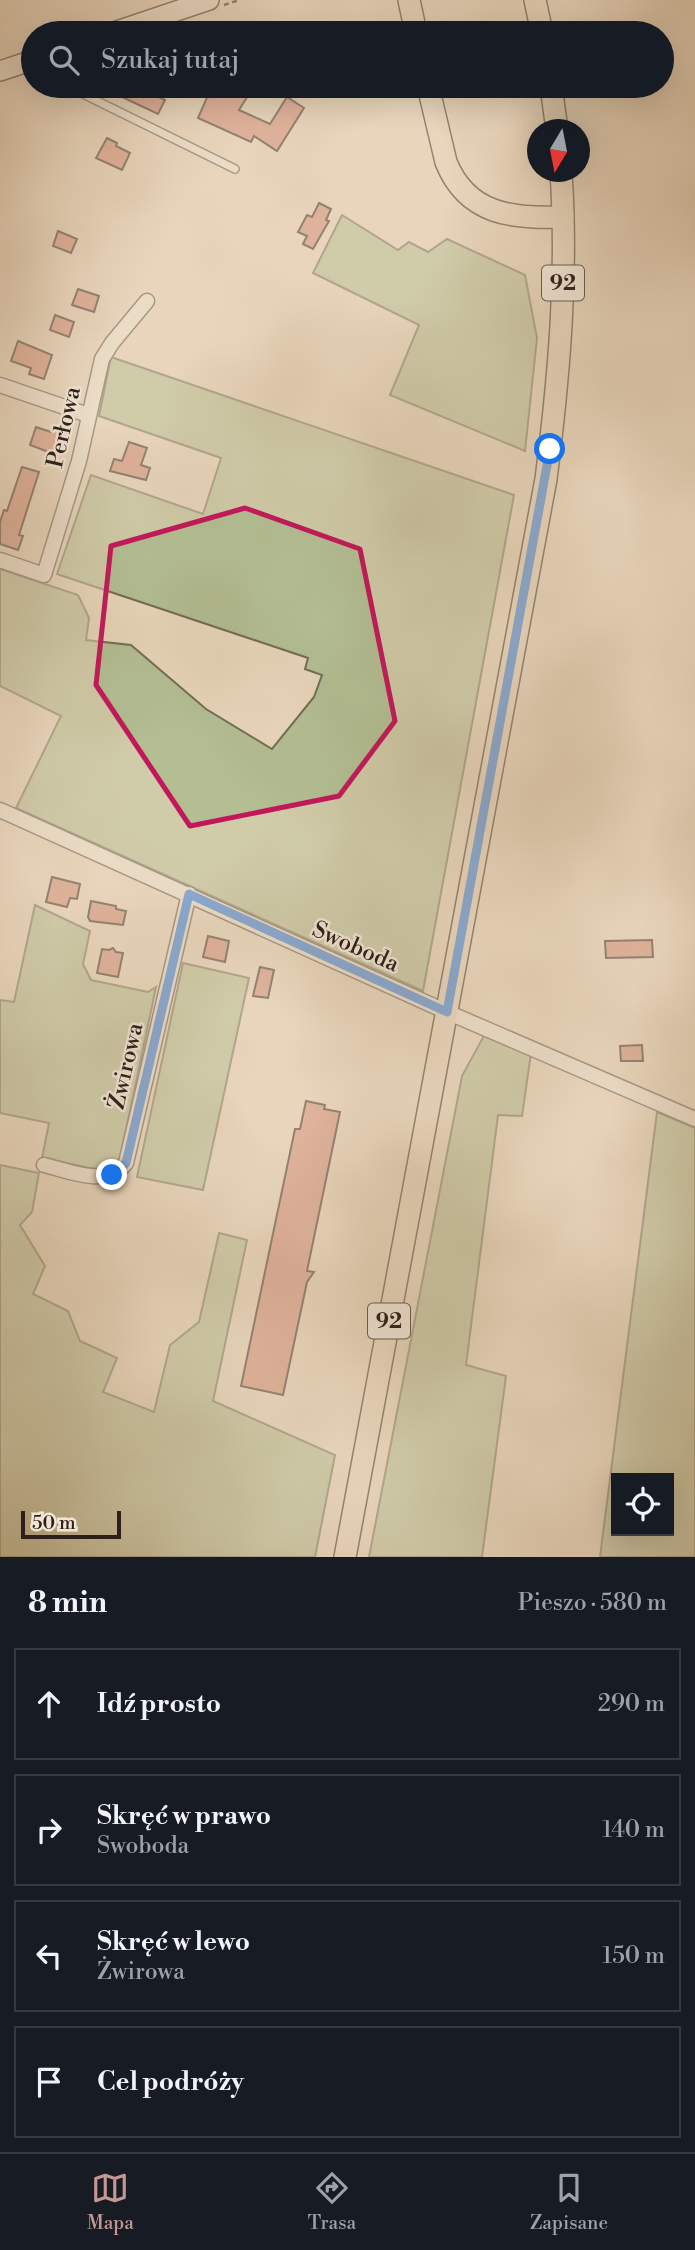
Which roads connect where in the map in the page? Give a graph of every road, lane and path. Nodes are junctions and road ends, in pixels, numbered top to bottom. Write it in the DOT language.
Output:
graph roads {
  1 [pos="209,0"];
  2 [pos="409,0"];
  3 [pos="535,0"];
  4 [pos="147,21"];
  5 [pos="413,21"];
  6 [pos="539,21"];
  7 [pos="21,64"];
  8 [pos="0,71"];
  9 [pos="91,98"];
  10 [pos="431,98"];
  11 [pos="553,98"];
  12 [pos="556,119"];
  13 [pos="235,169"];
  14 [pos="561,182"];
  15 [pos="563,217"];
  16 [pos="147,301"];
  17 [pos="0,385"];
  18 [pos="88,415"];
  19 [pos="0,560"];
  20 [pos="0,810"];
  21 [pos="189,894"];
  22 [pos="447,1012"];
  23 [pos="695,1119"];
  24 [pos="44,1165"];
  25 [pos="345,1557"];
  1 -- 4 [label="main road"];
  2 -- 5 [label="main road"];
  3 -- 6 [label="main road"];
  7 -- 8 [label="main road"];
  9 -- 13 [label="lane"];
  10 -- 15 [label="main road"];
  11 -- 12 [label="main road"];
  14 -- 15 [label="main road, 92"];
  15 -- 22 [label="main road, 92"];
  16 -- 18 [label="street, Perłowa"];
  17 -- 18 [label="street"];
  18 -- 19 [label="street, Perłowa"];
  20 -- 21 [label="street, Swoboda"];
  21 -- 22 [label="street, Swoboda"];
  21 -- 24 [label="street, Żwirowa"];
  22 -- 23 [label="street, Swoboda"];
  22 -- 25 [label="main road, 92"];
}
